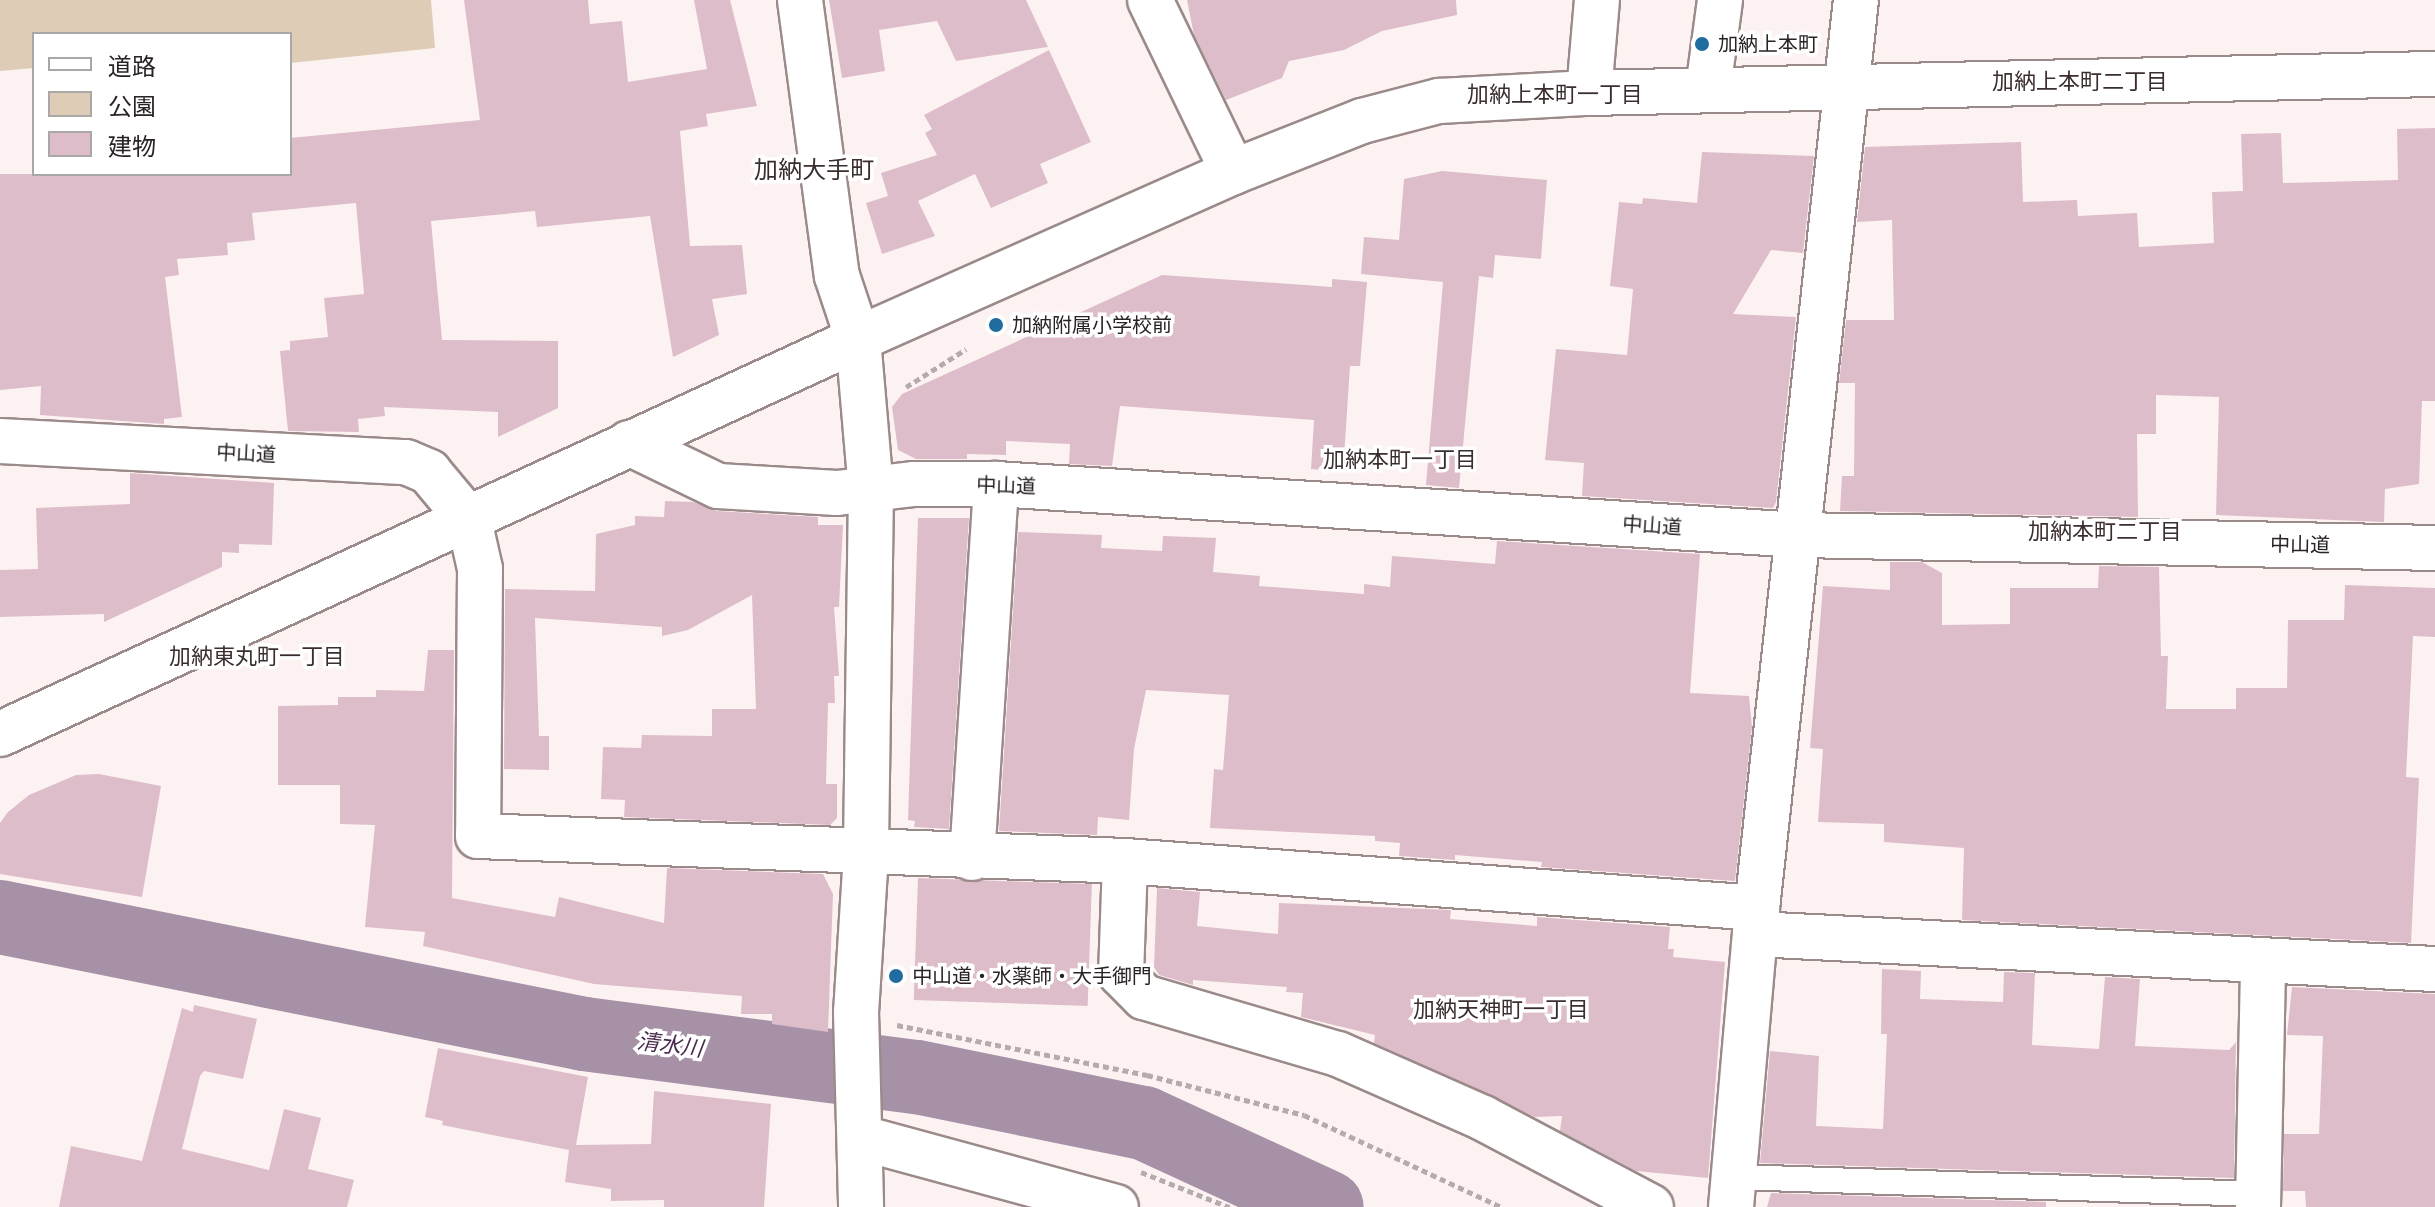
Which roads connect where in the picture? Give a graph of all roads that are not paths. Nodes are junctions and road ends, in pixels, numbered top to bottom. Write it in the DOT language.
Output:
graph roads {
  1 [pos="800,0"];
  2 [pos="1150,0"];
  3 [pos="1597,0"];
  4 [pos="1720,0"];
  5 [pos="1856,0"];
  6 [pos="2435,74"];
  7 [pos="1846,86"];
  8 [pos="1708,89"];
  9 [pos="1589,93"];
  10 [pos="1233,172"];
  11 [pos="858,339"];
  12 [pos="0,441"];
  13 [pos="629,443"];
  14 [pos="996,484"];
  15 [pos="871,490"];
  16 [pos="469,520"];
  17 [pos="1800,535"];
  18 [pos="2435,548"];
  19 [pos="0,734"];
  20 [pos="866,854"];
  21 [pos="972,858"];
  22 [pos="1125,861"];
  23 [pos="1756,921"];
  24 [pos="2263,961"];
  25 [pos="2435,969"];
  26 [pos="861,1120"];
  27 [pos="1733,1192"];
  28 [pos="2258,1200"];
  29 [pos="861,1207"];
  30 [pos="1116,1207"];
  31 [pos="1651,1207"];
  1 -- 11 [label="street"];
  2 -- 10 [label="street"];
  3 -- 9 [label="street"];
  4 -- 8 [label="street"];
  5 -- 7 [label="street"];
  6 -- 7 [label="street"];
  7 -- 8 [label="street"];
  7 -- 17 [label="street"];
  8 -- 9 [label="street"];
  9 -- 10 [label="street"];
  10 -- 11 [label="street"];
  11 -- 13 [label="street"];
  11 -- 15 [label="street"];
  12 -- 16 [label="street, 中山道"];
  13 -- 15 [label="street, 中山道"];
  13 -- 16 [label="street"];
  14 -- 15 [label="street, 中山道"];
  14 -- 17 [label="street, 中山道"];
  14 -- 21 [label="street"];
  15 -- 20 [label="street"];
  16 -- 19 [label="street"];
  16 -- 20 [label="street"];
  17 -- 18 [label="street, 中山道"];
  17 -- 23 [label="street"];
  20 -- 21 [label="street"];
  20 -- 26 [label="street"];
  21 -- 22 [label="street"];
  22 -- 23 [label="street"];
  22 -- 31 [label="street"];
  23 -- 24 [label="street"];
  23 -- 27 [label="street"];
  24 -- 25 [label="street"];
  24 -- 28 [label="street"];
  26 -- 29 [label="street"];
  26 -- 30 [label="street"];
  27 -- 28 [label="lane"];
}
